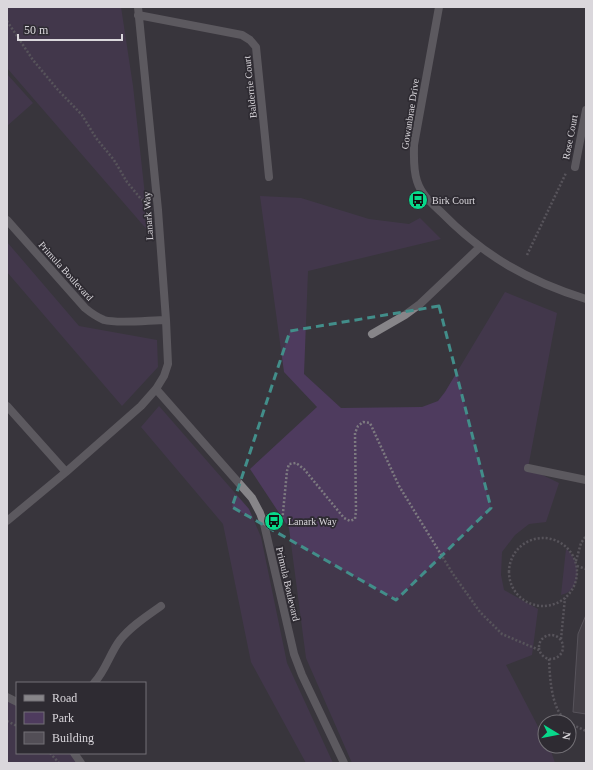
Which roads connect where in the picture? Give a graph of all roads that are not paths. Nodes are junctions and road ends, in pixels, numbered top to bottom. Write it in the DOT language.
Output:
graph roads {
  1 [pos="439,7"];
  2 [pos="138,11"];
  3 [pos="586,110"];
  4 [pos="574,167"];
  5 [pos="269,177"];
  6 [pos="7,220"];
  7 [pos="480,247"];
  8 [pos="586,299"];
  9 [pos="166,320"];
  10 [pos="372,334"];
  11 [pos="156,389"];
  12 [pos="7,406"];
  13 [pos="528,468"];
  14 [pos="66,472"];
  15 [pos="586,480"];
  16 [pos="7,521"];
  17 [pos="161,606"];
  18 [pos="95,682"];
  19 [pos="7,697"];
  20 [pos="16,702"];
  21 [pos="75,754"];
  22 [pos="81,763"];
  23 [pos="344,763"];
  1 -- 7 [label="street, Gowanbrae Drive"];
  2 -- 5 [label="street, Balderrie Court"];
  2 -- 9 [label="street, Lanark Way"];
  3 -- 4 [label="street, Rose Court"];
  6 -- 9 [label="street, Primula Boulevard"];
  7 -- 8 [label="street, Gowanbrae Drive"];
  7 -- 10 [label="street"];
  9 -- 11 [label="street, Lanark Way"];
  11 -- 14 [label="street, Lanark Way"];
  11 -- 23 [label="street, Primula Boulevard"];
  12 -- 14 [label="street"];
  13 -- 15 [label="street"];
  14 -- 16 [label="street, Lanark Way"];
  17 -- 18 [label="street"];
  19 -- 20 [label="street"];
  21 -- 22 [label="street"];
}
